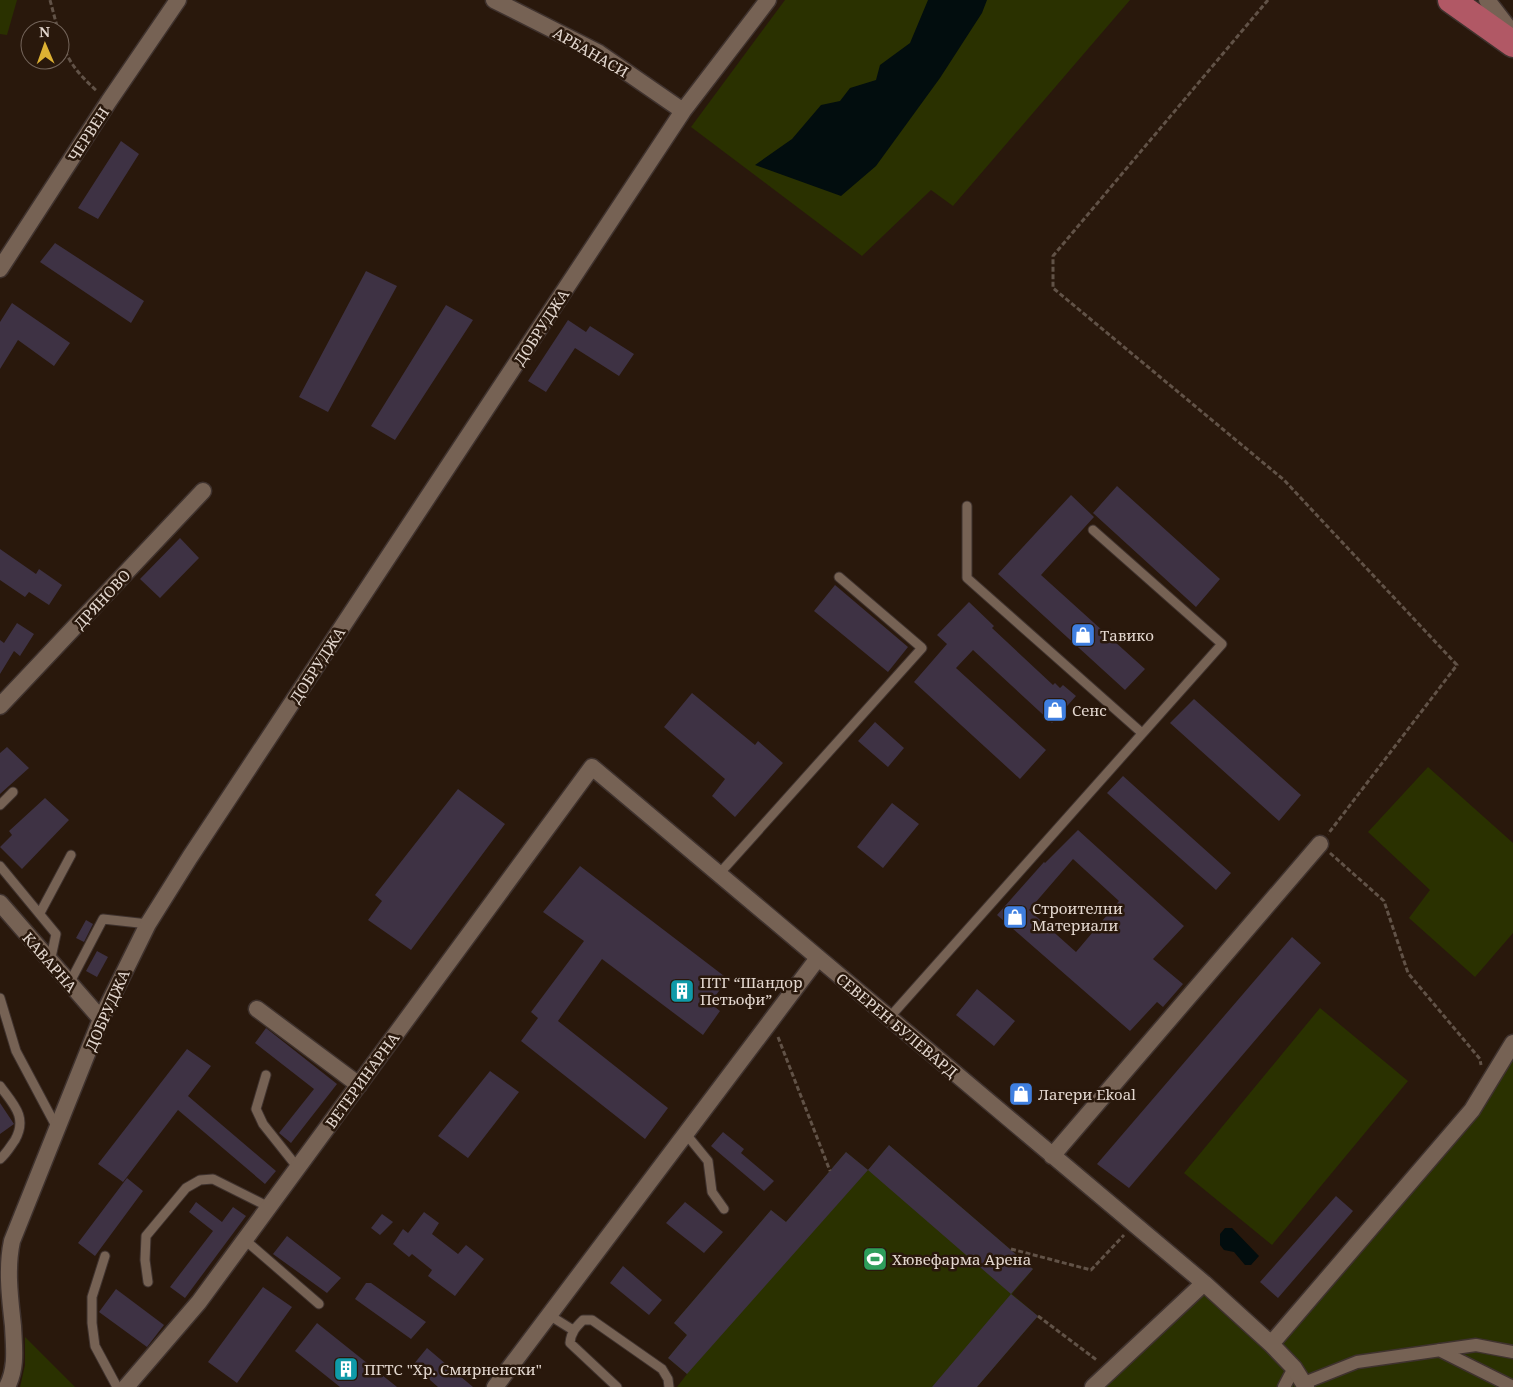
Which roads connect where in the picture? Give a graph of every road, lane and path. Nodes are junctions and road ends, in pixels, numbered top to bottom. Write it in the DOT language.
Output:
graph roads {
  1 [pos="50,0"];
  2 [pos="178,0"];
  3 [pos="494,0"];
  4 [pos="768,0"];
  5 [pos="1268,0"];
  6 [pos="1451,0"];
  7 [pos="1487,0"];
  8 [pos="55,20"];
  9 [pos="1513,34"];
  10 [pos="1513,44"];
  11 [pos="70,60"];
  12 [pos="109,101"];
  13 [pos="683,110"];
  14 [pos="0,269"];
  15 [pos="203,491"];
  16 [pos="967,506"];
  17 [pos="1093,530"];
  18 [pos="839,577"];
  19 [pos="0,706"];
  20 [pos="1142,733"];
  21 [pos="592,767"];
  22 [pos="13,792"];
  23 [pos="0,805"];
  24 [pos="1320,844"];
  25 [pos="71,855"];
  26 [pos="0,866"];
  27 [pos="719,874"];
  28 [pos="0,903"];
  29 [pos="40,912"];
  30 [pos="148,924"];
  31 [pos="818,958"];
  32 [pos="50,962"];
  33 [pos="69,984"];
  34 [pos="0,998"];
  35 [pos="258,1009"];
  36 [pos="889,1018"];
  37 [pos="101,1020"];
  38 [pos="771,1020"];
  39 [pos="1513,1043"];
  40 [pos="266,1075"];
  41 [pos="359,1084"];
  42 [pos="0,1086"];
  43 [pos="1486,1087"];
  44 [pos="57,1128"];
  45 [pos="686,1134"];
  46 [pos="1052,1156"];
  47 [pos="0,1159"];
  48 [pos="298,1168"];
  49 [pos="830,1171"];
  50 [pos="269,1207"];
  51 [pos="724,1209"];
  52 [pos="1134,1225"];
  53 [pos="17,1230"];
  54 [pos="245,1240"];
  55 [pos="0,1246"];
  56 [pos="1011,1249"];
  57 [pos="105,1256"];
  58 [pos="148,1282"];
  59 [pos="1204,1283"];
  60 [pos="319,1304"];
  61 [pos="550,1315"];
  62 [pos="0,1316"];
  63 [pos="1038,1316"];
  64 [pos="573,1330"];
  65 [pos="14,1338"];
  66 [pos="1271,1344"];
  67 [pos="1439,1350"];
  68 [pos="1513,1352"];
  69 [pos="1294,1368"];
  70 [pos="1110,1370"];
  71 [pos="1304,1385"];
  72 [pos="7,1387"];
  73 [pos="117,1387"];
  74 [pos="126,1387"];
  75 [pos="496,1387"];
  76 [pos="617,1387"];
  77 [pos="669,1387"];
  78 [pos="1092,1387"];
  79 [pos="1284,1387"];
  80 [pos="1513,1387"];
  1 -- 8 [label="path"];
  2 -- 12 [label="street, ЧЕРВЕН"];
  3 -- 13 [label="street, АРБАНАСИ"];
  4 -- 13 [label="street, ДОБРУДЖА"];
  5 -- 24 [label="path"];
  6 -- 10 [label="main road"];
  7 -- 9 [label="street"];
  11 -- 12 [label="path"];
  12 -- 14 [label="street, ЧЕРВЕН"];
  13 -- 30 [label="street, ДОБРУДЖА"];
  15 -- 19 [label="street, ДРЯНОВО"];
  16 -- 20 [label="lane"];
  17 -- 20 [label="lane"];
  18 -- 27 [label="lane"];
  20 -- 36 [label="lane"];
  21 -- 27 [label="street, СЕВЕРЕН БУЛЕВАРД"];
  21 -- 41 [label="street, ВЕТЕРИНАРНА"];
  22 -- 23 [label="lane"];
  24 -- 43 [label="path"];
  24 -- 46 [label="street"];
  25 -- 29 [label="lane"];
  26 -- 29 [label="lane"];
  27 -- 31 [label="street, СЕВЕРЕН БУЛЕВАРД"];
  28 -- 32 [label="street, КАВАРНА"];
  29 -- 32 [label="lane"];
  30 -- 33 [label="lane"];
  30 -- 37 [label="street, ДОБРУДЖА"];
  31 -- 36 [label="street, СЕВЕРЕН БУЛЕВАРД"];
  31 -- 38 [label="street"];
  32 -- 33 [label="street, КАВАРНА"];
  33 -- 37 [label="street, КАВАРНА"];
  34 -- 44 [label="lane"];
  35 -- 41 [label="street"];
  36 -- 46 [label="street, СЕВЕРЕН БУЛЕВАРД"];
  37 -- 44 [label="street, ДОБРУДЖА"];
  38 -- 45 [label="street"];
  38 -- 49 [label="path"];
  39 -- 43 [label="street"];
  40 -- 48 [label="lane"];
  41 -- 48 [label="street, ВЕТЕРИНАРНА"];
  42 -- 47 [label="lane"];
  43 -- 66 [label="street"];
  44 -- 53 [label="street, ДОБРУДЖА"];
  45 -- 51 [label="lane"];
  45 -- 61 [label="street"];
  46 -- 52 [label="street, СЕВЕРЕН БУЛЕВАРД"];
  48 -- 50 [label="street, ВЕТЕРИНАРНА"];
  50 -- 54 [label="street, ВЕТЕРИНАРНА"];
  50 -- 58 [label="lane"];
  52 -- 56 [label="path"];
  52 -- 59 [label="street, СЕВЕРЕН БУЛЕВАРД"];
  53 -- 55 [label="street"];
  53 -- 65 [label="street, ДОБРУДЖА"];
  54 -- 60 [label="lane"];
  54 -- 74 [label="street, ВЕТЕРИНАРНА"];
  57 -- 73 [label="lane"];
  59 -- 66 [label="street, СЕВЕРЕН БУЛЕВАРД"];
  59 -- 70 [label="street"];
  61 -- 64 [label="lane"];
  61 -- 75 [label="street"];
  62 -- 65 [label="street"];
  63 -- 70 [label="path"];
  64 -- 76 [label="lane"];
  64 -- 77 [label="lane"];
  65 -- 72 [label="street, ДОБРУДЖА"];
  66 -- 69 [label="street, СЕВЕРЕН БУЛЕВАРД"];
  67 -- 68 [label="street"];
  67 -- 71 [label="street"];
  67 -- 80 [label="street"];
  69 -- 71 [label="street, СЕВЕРЕН БУЛЕВАРД"];
  69 -- 79 [label="street"];
  70 -- 78 [label="street"];
}
